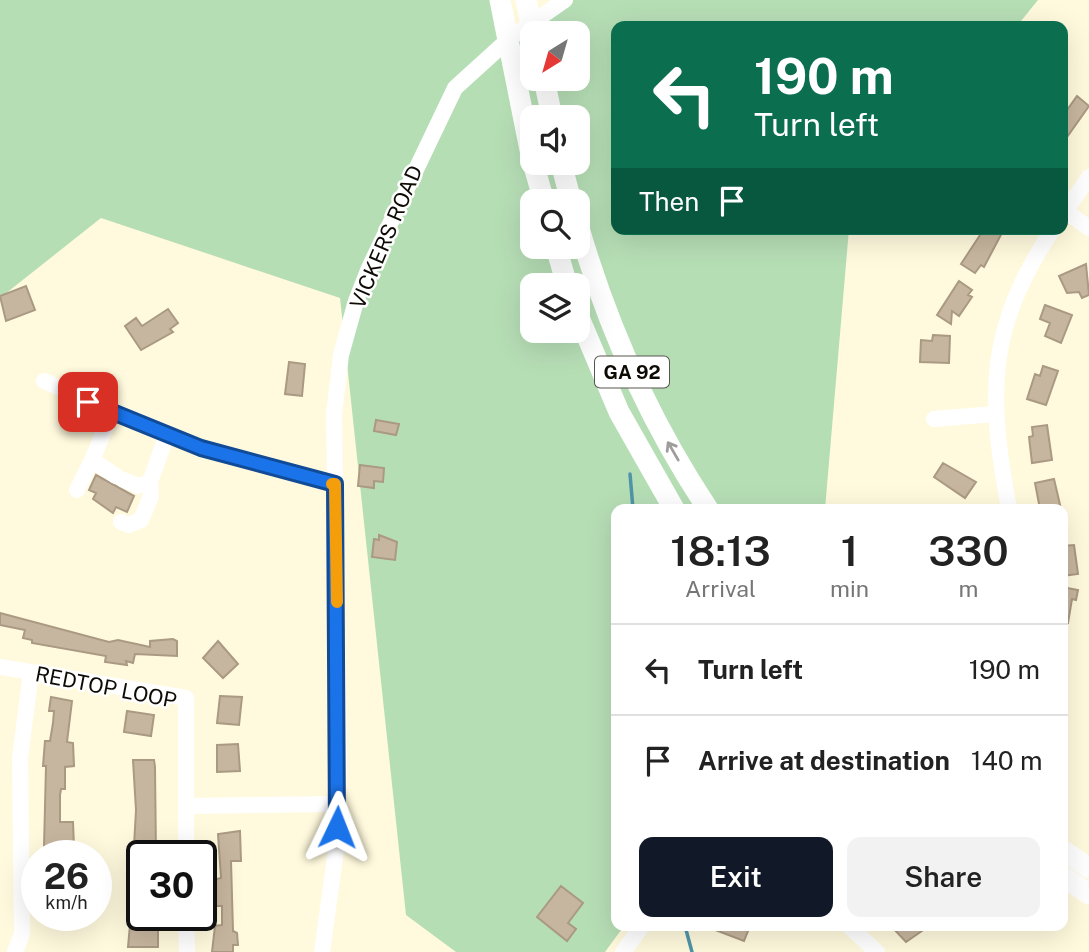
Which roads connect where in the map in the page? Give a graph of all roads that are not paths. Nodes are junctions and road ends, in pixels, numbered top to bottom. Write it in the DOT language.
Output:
graph roads {
  1 [pos="500,0"];
  2 [pos="526,0"];
  3 [pos="565,0"];
  4 [pos="530,21"];
  5 [pos="541,21"];
  6 [pos="520,34"];
  7 [pos="509,38"];
  8 [pos="520,108"];
  9 [pos="1089,177"];
  10 [pos="1068,207"];
  11 [pos="1068,215"];
  12 [pos="1089,228"];
  13 [pos="1049,235"];
  14 [pos="589,259"];
  15 [pos="590,343"];
  16 [pos="44,381"];
  17 [pos="112,412"];
  18 [pos="994,414"];
  19 [pos="934,419"];
  20 [pos="167,434"];
  21 [pos="92,460"];
  22 [pos="150,482"];
  23 [pos="335,484"];
  24 [pos="78,491"];
  25 [pos="671,504"];
  26 [pos="705,504"];
  27 [pos="1008,504"];
  28 [pos="121,522"];
  29 [pos="0,667"];
  30 [pos="31,672"];
  31 [pos="338,804"];
  32 [pos="186,806"];
  33 [pos="186,840"];
  34 [pos="1068,854"];
  35 [pos="1089,868"];
  36 [pos="1068,880"];
  37 [pos="1089,894"];
  38 [pos="186,931"];
  39 [pos="638,931"];
  40 [pos="854,931"];
  41 [pos="15,952"];
  42 [pos="187,952"];
  43 [pos="322,952"];
  44 [pos="623,952"];
  45 [pos="877,952"];
  1 -- 7 [label="main road"];
  2 -- 4 [label="main road"];
  3 -- 5 [label="street, VICKERS ROAD"];
  6 -- 7 [label="street, VICKERS ROAD"];
  7 -- 8 [label="main road"];
  7 -- 23 [label="street, VICKERS ROAD"];
  9 -- 10 [label="street"];
  11 -- 12 [label="street"];
  13 -- 18 [label="street"];
  26 -- 14 [label="main road, GA 92, one-way"];
  15 -- 25 [label="main road, GA 92"];
  16 -- 17 [label="street"];
  17 -- 20 [label="street"];
  17 -- 21 [label="street"];
  18 -- 19 [label="street"];
  18 -- 27 [label="street"];
  20 -- 22 [label="street"];
  20 -- 23 [label="street"];
  21 -- 22 [label="street"];
  21 -- 24 [label="street"];
  22 -- 28 [label="street"];
  23 -- 31 [label="street, VICKERS ROAD"];
  29 -- 30 [label="street, REDTOP LOOP"];
  30 -- 32 [label="street, REDTOP LOOP"];
  30 -- 41 [label="street"];
  31 -- 32 [label="street"];
  31 -- 43 [label="street, VICKERS ROAD"];
  32 -- 33 [label="street, REDTOP LOOP"];
  34 -- 35 [label="main road"];
  36 -- 37 [label="main road"];
  38 -- 42 [label="street"];
  39 -- 44 [label="street"];
  40 -- 45 [label="street"];
}
